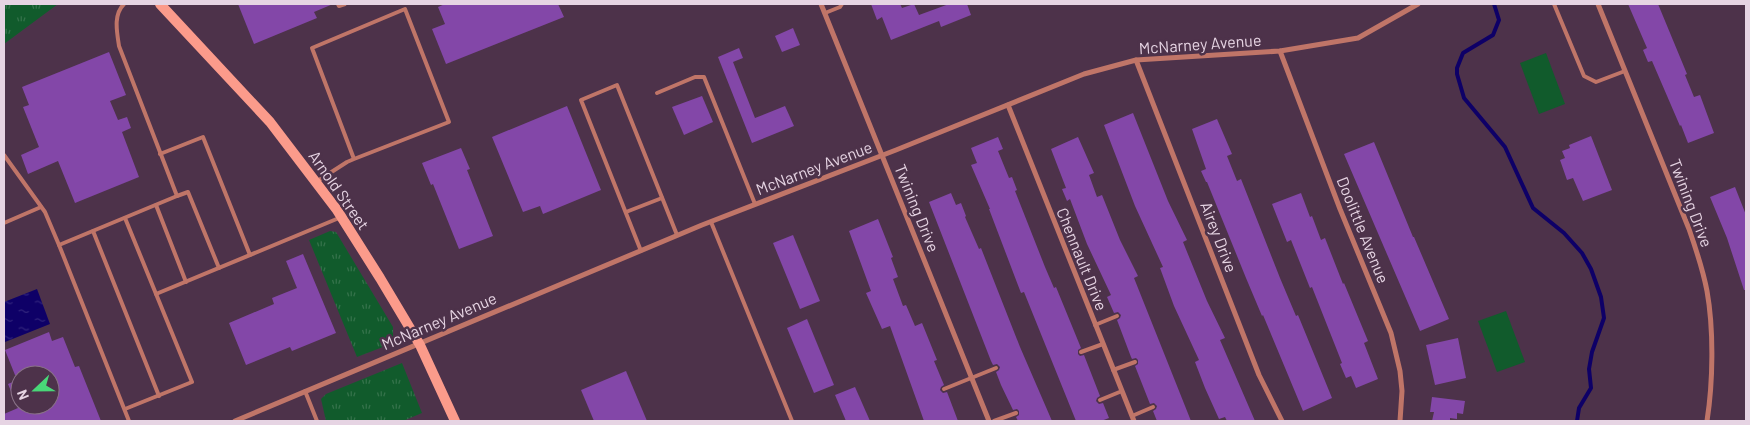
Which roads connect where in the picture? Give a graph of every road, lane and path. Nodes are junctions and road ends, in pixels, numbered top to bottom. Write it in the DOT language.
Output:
graph roads {
  1 [pos="124,4"];
  2 [pos="160,4"];
  3 [pos="338,4"];
  4 [pos="345,4"];
  5 [pos="403,4"];
  6 [pos="821,4"];
  7 [pos="842,4"];
  8 [pos="1418,4"];
  9 [pos="1554,4"];
  10 [pos="1598,4"];
  11 [pos="405,9"];
  12 [pos="825,13"];
  13 [pos="1280,52"];
  14 [pos="1136,60"];
  15 [pos="1625,71"];
  16 [pos="657,93"];
  17 [pos="1008,105"];
  18 [pos="160,154"];
  19 [pos="4,155"];
  20 [pos="883,155"];
  21 [pos="354,159"];
  22 [pos="316,182"];
  23 [pos="177,196"];
  24 [pos="662,198"];
  25 [pos="755,204"];
  26 [pos="156,205"];
  27 [pos="41,207"];
  28 [pos="626,212"];
  29 [pos="342,217"];
  30 [pos="125,218"];
  31 [pos="4,222"];
  32 [pos="711,222"];
  33 [pos="93,231"];
  34 [pos="677,235"];
  35 [pos="59,245"];
  36 [pos="641,250"];
  37 [pos="250,256"];
  38 [pos="219,268"];
  39 [pos="186,282"];
  40 [pos="156,294"];
  41 [pos="1117,316"];
  42 [pos="1095,325"];
  43 [pos="419,343"];
  44 [pos="1103,344"];
  45 [pos="1081,352"];
  46 [pos="1135,362"];
  47 [pos="996,368"];
  48 [pos="1113,370"];
  49 [pos="972,378"];
  50 [pos="944,389"];
  51 [pos="305,391"];
  52 [pos="1122,391"];
  53 [pos="159,396"];
  54 [pos="1100,400"];
  55 [pos="1153,407"];
  56 [pos="125,409"];
  57 [pos="1016,413"];
  58 [pos="1133,419"];
  59 [pos="130,421"];
  60 [pos="234,421"];
  61 [pos="317,421"];
  62 [pos="455,421"];
  63 [pos="792,421"];
  64 [pos="989,421"];
  65 [pos="994,421"];
  66 [pos="1282,421"];
  67 [pos="1400,421"];
  68 [pos="1707,421"];
  1 -- 18 [label="lane"];
  2 -- 22 [label="main road, Arnold Street"];
  3 -- 4 [label="lane"];
  5 -- 11 [label="lane"];
  6 -- 12 [label="street, Twining Drive"];
  7 -- 12 [label="lane"];
  8 -- 13 [label="street, McNarney Avenue"];
  9 -- 15 [label="lane"];
  10 -- 15 [label="street, Twining Drive"];
  11 -- 21 [label="lane"];
  11 -- 21 [label="lane"];
  12 -- 20 [label="street, Twining Drive"];
  13 -- 14 [label="street, McNarney Avenue"];
  13 -- 67 [label="street, Doolittle Avenue"];
  14 -- 17 [label="street, McNarney Avenue"];
  14 -- 66 [label="street, Airey Drive"];
  15 -- 68 [label="street, Twining Drive"];
  16 -- 25 [label="lane"];
  17 -- 20 [label="street, McNarney Avenue"];
  17 -- 42 [label="street, Chennault Drive"];
  18 -- 23 [label="lane"];
  18 -- 37 [label="lane"];
  19 -- 27 [label="lane"];
  20 -- 25 [label="street, McNarney Avenue"];
  20 -- 49 [label="street, Twining Drive"];
  21 -- 22 [label="lane"];
  22 -- 29 [label="main road, Arnold Street"];
  23 -- 26 [label="lane"];
  23 -- 38 [label="lane"];
  24 -- 28 [label="lane"];
  24 -- 28 [label="lane"];
  24 -- 34 [label="lane"];
  25 -- 32 [label="street, McNarney Avenue"];
  26 -- 30 [label="lane"];
  26 -- 39 [label="lane"];
  27 -- 31 [label="lane"];
  27 -- 35 [label="lane"];
  28 -- 36 [label="lane"];
  29 -- 37 [label="lane"];
  29 -- 43 [label="main road, Arnold Street"];
  30 -- 33 [label="lane"];
  30 -- 40 [label="lane"];
  32 -- 34 [label="street, McNarney Avenue"];
  32 -- 63 [label="lane"];
  33 -- 35 [label="lane"];
  33 -- 53 [label="lane"];
  34 -- 36 [label="street, McNarney Avenue"];
  35 -- 56 [label="lane"];
  36 -- 43 [label="street, McNarney Avenue"];
  37 -- 38 [label="lane"];
  38 -- 39 [label="lane"];
  39 -- 40 [label="lane"];
  40 -- 53 [label="lane"];
  41 -- 42 [label="lane"];
  42 -- 44 [label="street, Chennault Drive"];
  43 -- 51 [label="street, McNarney Avenue"];
  43 -- 62 [label="main road, Arnold Street"];
  44 -- 45 [label="lane"];
  44 -- 48 [label="street, Chennault Drive"];
  46 -- 48 [label="lane"];
  47 -- 49 [label="lane"];
  48 -- 52 [label="street, Chennault Drive"];
  49 -- 50 [label="lane"];
  49 -- 64 [label="street, Twining Drive"];
  51 -- 60 [label="street, McNarney Avenue"];
  51 -- 61 [label="lane"];
  52 -- 54 [label="lane"];
  52 -- 58 [label="street, Chennault Drive"];
  53 -- 56 [label="lane"];
  55 -- 58 [label="lane"];
  56 -- 59 [label="lane"];
  57 -- 65 [label="lane"];
}
